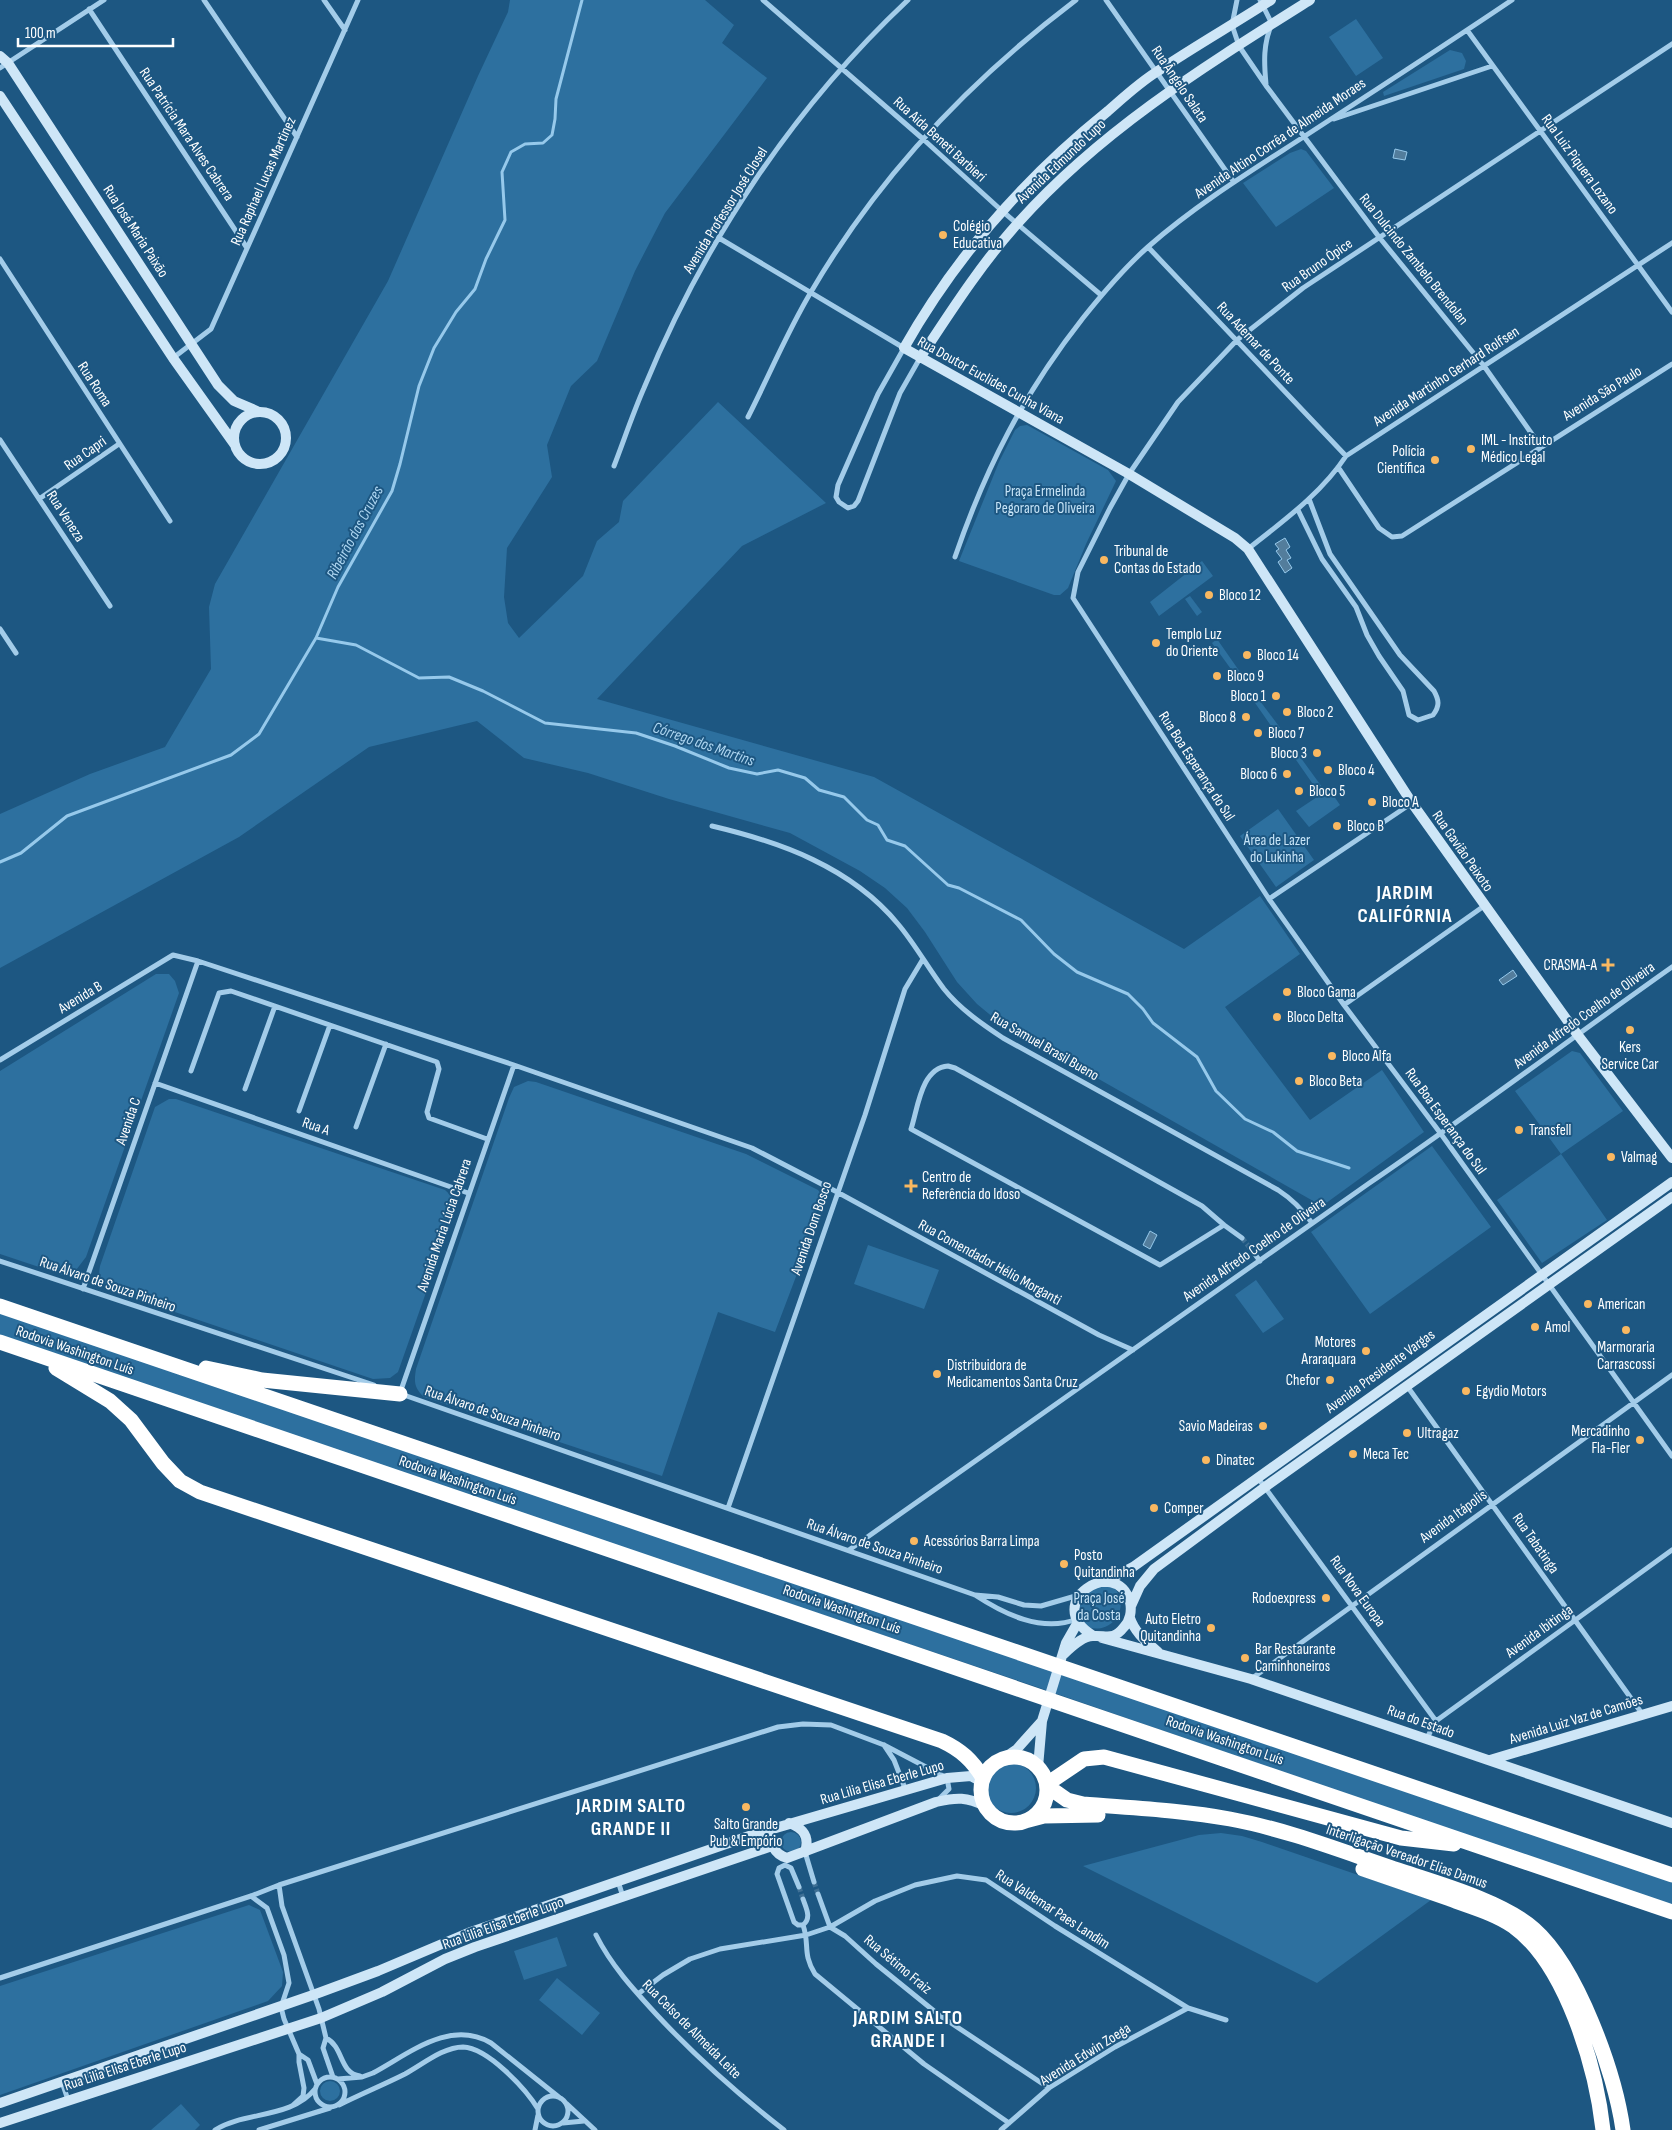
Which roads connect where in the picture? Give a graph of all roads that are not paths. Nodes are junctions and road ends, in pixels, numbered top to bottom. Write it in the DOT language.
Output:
graph roads {
  1 [pos="104,0"];
  2 [pos="204,0"];
  3 [pos="324,0"];
  4 [pos="358,0"];
  5 [pos="763,0"];
  6 [pos="908,0"];
  7 [pos="1076,0"];
  8 [pos="1106,0"];
  9 [pos="1237,0"];
  10 [pos="1310,0"];
  11 [pos="1512,0"];
  12 [pos="1265,2"];
  13 [pos="89,9"];
  14 [pos="1272,24"];
  15 [pos="1232,26"];
  16 [pos="345,30"];
  17 [pos="1468,30"];
  18 [pos="1672,44"];
  19 [pos="1239,46"];
  20 [pos="3,62"];
  21 [pos="1492,66"];
  22 [pos="840,69"];
  23 [pos="1157,72"];
  24 [pos="1267,87"];
  25 [pos="1168,90"];
  26 [pos="0,96"];
  27 [pos="1326,122"];
  28 [pos="1541,131"];
  29 [pos="297,137"];
  30 [pos="1304,137"];
  31 [pos="923,139"];
  32 [pos="1232,182"];
  33 [pos="1002,210"];
  34 [pos="1018,223"];
  35 [pos="719,238"];
  36 [pos="1379,238"];
  37 [pos="1672,243"];
  38 [pos="1148,247"];
  39 [pos="247,248"];
  40 [pos="0,259"];
  41 [pos="1638,264"];
  42 [pos="810,293"];
  43 [pos="1101,295"];
  44 [pos="1672,312"];
  45 [pos="1237,340"];
  46 [pos="191,344"];
  47 [pos="904,348"];
  48 [pos="173,358"];
  49 [pos="920,358"];
  50 [pos="1672,364"];
  51 [pos="1484,366"];
  52 [pos="257,411"];
  53 [pos="1018,412"];
  54 [pos="748,417"];
  55 [pos="0,440"];
  56 [pos="119,444"];
  57 [pos="234,445"];
  58 [pos="1541,446"];
  59 [pos="1346,456"];
  60 [pos="614,466"];
  61 [pos="1338,467"];
  62 [pos="1129,474"];
  63 [pos="40,499"];
  64 [pos="1309,499"];
  65 [pos="1298,510"];
  66 [pos="170,521"];
  67 [pos="1248,549"];
  68 [pos="1330,554"];
  69 [pos="955,557"];
  70 [pos="1322,559"];
  71 [pos="1072,598"];
  72 [pos="1363,603"];
  73 [pos="110,606"];
  74 [pos="1356,607"];
  75 [pos="0,628"];
  76 [pos="16,653"];
  77 [pos="1412,803"];
  78 [pos="712,826"];
  79 [pos="1269,898"];
  80 [pos="1484,906"];
  81 [pos="173,955"];
  82 [pos="923,959"];
  83 [pos="198,961"];
  84 [pos="1672,967"];
  85 [pos="1344,1005"];
  86 [pos="275,1006"];
  87 [pos="330,1025"];
  88 [pos="1577,1034"];
  89 [pos="386,1044"];
  90 [pos="0,1060"];
  91 [pos="514,1065"];
  92 [pos="191,1072"];
  93 [pos="155,1083"];
  94 [pos="245,1089"];
  95 [pos="299,1111"];
  96 [pos="356,1128"];
  97 [pos="1442,1134"];
  98 [pos="487,1138"];
  99 [pos="1672,1158"];
  100 [pos="1672,1182"];
  101 [pos="837,1192"];
  102 [pos="468,1193"];
  103 [pos="1672,1197"];
  104 [pos="1312,1223"];
  105 [pos="1224,1225"];
  106 [pos="1242,1238"];
  107 [pos="1250,1248"];
  108 [pos="0,1261"];
  109 [pos="1260,1261"];
  110 [pos="1542,1274"];
  111 [pos="1550,1284"];
  112 [pos="83,1289"];
  113 [pos="0,1306"];
  114 [pos="0,1342"];
  115 [pos="113,1345"];
  116 [pos="1133,1350"];
  117 [pos="33,1354"];
  118 [pos="1672,1375"];
  119 [pos="1408,1386"];
  120 [pos="400,1394"];
  121 [pos="1634,1402"];
  122 [pos="1672,1456"];
  123 [pos="1258,1478"];
  124 [pos="1265,1487"];
  125 [pos="1492,1503"];
  126 [pos="728,1508"];
  127 [pos="850,1550"];
  128 [pos="1672,1550"];
  129 [pos="1104,1582"];
  130 [pos="975,1595"];
  131 [pos="1079,1595"];
  132 [pos="1353,1605"];
  133 [pos="1131,1606"];
  134 [pos="1130,1618"];
  135 [pos="1574,1620"];
  136 [pos="1077,1621"];
  137 [pos="1097,1637"];
  138 [pos="1159,1653"];
  139 [pos="1063,1656"];
  140 [pos="1251,1679"];
  141 [pos="1672,1706"];
  142 [pos="1643,1715"];
  143 [pos="1043,1718"];
  144 [pos="1436,1721"];
  145 [pos="1427,1738"];
  146 [pos="884,1745"];
  147 [pos="1001,1760"];
  148 [pos="1489,1760"];
  149 [pos="1038,1767"];
  150 [pos="947,1778"];
  151 [pos="983,1780"];
  152 [pos="1047,1785"];
  153 [pos="906,1791"];
  154 [pos="936,1802"];
  155 [pos="985,1806"];
  156 [pos="1025,1821"];
  157 [pos="789,1823"];
  158 [pos="1672,1824"];
  159 [pos="769,1830"];
  160 [pos="772,1846"];
  161 [pos="1483,1847"];
  162 [pos="805,1852"];
  163 [pos="780,1861"];
  164 [pos="1672,1875"];
  165 [pos="618,1881"];
  166 [pos="814,1882"];
  167 [pos="279,1885"];
  168 [pos="799,1887"];
  169 [pos="818,1894"];
  170 [pos="251,1896"];
  171 [pos="623,1897"];
  172 [pos="803,1899"];
  173 [pos="1672,1912"];
  174 [pos="803,1925"];
  175 [pos="830,1927"];
  176 [pos="596,1935"];
  177 [pos="806,1935"];
  178 [pos="0,1978"];
  179 [pos="638,1994"];
  180 [pos="313,1995"];
  181 [pos="281,2007"];
  182 [pos="1188,2008"];
  183 [pos="320,2018"];
  184 [pos="1226,2020"];
  185 [pos="288,2029"];
  186 [pos="326,2038"];
  187 [pos="299,2054"];
  188 [pos="362,2077"];
  189 [pos="335,2078"];
  190 [pos="62,2082"];
  191 [pos="316,2087"];
  192 [pos="1049,2088"];
  193 [pos="68,2100"];
  194 [pos="562,2100"];
  195 [pos="0,2103"];
  196 [pos="292,2106"];
  197 [pos="336,2106"];
  198 [pos="538,2112"];
  199 [pos="585,2121"];
  200 [pos="1009,2122"];
  201 [pos="0,2123"];
  202 [pos="559,2124"];
  203 [pos="215,2130"];
  204 [pos="259,2130"];
  205 [pos="535,2130"];
  206 [pos="543,2130"];
  207 [pos="596,2130"];
  208 [pos="784,2130"];
  209 [pos="1001,2130"];
  210 [pos="1603,2130"];
  211 [pos="1623,2130"];
  1 -- 13 [label="street"];
  2 -- 29 [label="street"];
  3 -- 16 [label="street"];
  4 -- 16 [label="street, Rua Raphael Lucas Martinez"];
  5 -- 22 [label="street, Rua Aida Beneti Barbieri"];
  6 -- 22 [label="street, Avenida Professor José Closel"];
  7 -- 31 [label="street"];
  8 -- 23 [label="street, Rua Ângelo Salata"];
  9 -- 15 [label="street"];
  10 -- 14 [label="street, Avenida Edmundo Lupo"];
  11 -- 17 [label="street, Avenida Altino Corrêa de Almeida Moraes"];
  12 -- 14 [label="street"];
  12 -- 15 [label="street, Avenida Edmundo Lupo"];
  13 -- 20 [label="street"];
  13 -- 39 [label="street, Rua Patrícia Mara Alves Cabrera"];
  14 -- 19 [label="street, Avenida Edmundo Lupo"];
  14 -- 24 [label="street"];
  15 -- 19 [label="street, Rua Dulcindo Zambelo Brendolan"];
  15 -- 23 [label="street, Avenida Edmundo Lupo"];
  16 -- 29 [label="street, Rua Raphael Lucas Martinez"];
  17 -- 21 [label="street, Rua Luiz Piquera Lozano"];
  17 -- 27 [label="street, Avenida Altino Corrêa de Almeida Moraes"];
  18 -- 28 [label="street, Rua Bruno Ópice"];
  19 -- 24 [label="street, Rua Dulcindo Zambelo Brendolan"];
  19 -- 25 [label="street, Avenida Edmundo Lupo"];
  20 -- 46 [label="street, Rua José Maria Paixão"];
  21 -- 27 [label="street"];
  21 -- 28 [label="street, Rua Luiz Piquera Lozano"];
  22 -- 31 [label="street, Rua Aida Beneti Barbieri"];
  22 -- 35 [label="street, Avenida Professor José Closel"];
  23 -- 25 [label="street, Rua Ângelo Salata"];
  23 -- 33 [label="street, Avenida Edmundo Lupo"];
  24 -- 30 [label="street, Rua Dulcindo Zambelo Brendolan"];
  25 -- 32 [label="street, Rua Ângelo Salata"];
  25 -- 34 [label="street, Avenida Edmundo Lupo"];
  26 -- 48 [label="street"];
  27 -- 30 [label="street, Avenida Altino Corrêa de Almeida Moraes"];
  28 -- 36 [label="street, Rua Bruno Ópice"];
  28 -- 41 [label="street, Rua Luiz Piquera Lozano"];
  29 -- 39 [label="street, Rua Raphael Lucas Martinez"];
  30 -- 32 [label="street, Avenida Altino Corrêa de Almeida Moraes"];
  30 -- 36 [label="street, Rua Dulcindo Zambelo Brendolan"];
  31 -- 33 [label="street, Rua Aida Beneti Barbieri"];
  31 -- 42 [label="street"];
  32 -- 38 [label="street, Avenida Altino Corrêa de Almeida Moraes"];
  33 -- 34 [label="street, Rua Aida Beneti Barbieri"];
  33 -- 47 [label="street, Avenida Edmundo Lupo"];
  34 -- 43 [label="street, Rua Aida Beneti Barbieri"];
  34 -- 49 [label="street, Avenida Edmundo Lupo"];
  35 -- 42 [label="street, Rua Doutor Euclides Cunha Viana"];
  35 -- 60 [label="street, Avenida Professor José Closel"];
  36 -- 45 [label="street, Rua Bruno Ópice"];
  36 -- 51 [label="street, Rua Dulcindo Zambelo Brendolan"];
  37 -- 41 [label="street, Avenida Martinho Gerhard Rolfsen"];
  38 -- 43 [label="street, Avenida Altino Corrêa de Almeida Moraes"];
  38 -- 45 [label="street, Rua Ademar de Ponte"];
  39 -- 46 [label="street, Rua Raphael Lucas Martinez"];
  40 -- 56 [label="street, Rua Roma"];
  41 -- 44 [label="street, Rua Luiz Piquera Lozano"];
  41 -- 51 [label="street, Avenida Martinho Gerhard Rolfsen"];
  42 -- 47 [label="street, Rua Doutor Euclides Cunha Viana"];
  42 -- 54 [label="street"];
  43 -- 53 [label="street, Avenida Altino Corrêa de Almeida Moraes"];
  45 -- 59 [label="street, Rua Ademar de Ponte"];
  45 -- 62 [label="street, Rua Bruno Ópice"];
  46 -- 48 [label="street, Rua Raphael Lucas Martinez"];
  46 -- 52 [label="street, Rua José Maria Paixão"];
  47 -- 49 [label="street, Rua Doutor Euclides Cunha Viana"];
  47 -- 49 [label="street, Avenida Edmundo Lupo"];
  48 -- 57 [label="street"];
  49 -- 53 [label="street, Rua Doutor Euclides Cunha Viana"];
  50 -- 58 [label="street, Avenida São Paulo"];
  51 -- 58 [label="street, Rua Dulcindo Zambelo Brendolan"];
  51 -- 59 [label="street, Avenida Martinho Gerhard Rolfsen"];
  52 -- 57 [label="street"];
  52 -- 57 [label="street"];
  53 -- 62 [label="street, Rua Doutor Euclides Cunha Viana"];
  53 -- 69 [label="street, Avenida Altino Corrêa de Almeida Moraes"];
  55 -- 63 [label="street, Rua Veneza"];
  56 -- 63 [label="street, Rua Capri"];
  56 -- 66 [label="street, Rua Roma"];
  58 -- 61 [label="street, Avenida São Paulo"];
  59 -- 61 [label="street, Avenida Martinho Gerhard Rolfsen"];
  61 -- 64 [label="street, Avenida Martinho Gerhard Rolfsen"];
  62 -- 67 [label="street, Rua Doutor Euclides Cunha Viana"];
  62 -- 71 [label="street, Rua Bruno Ópice"];
  63 -- 73 [label="street, Rua Veneza"];
  64 -- 65 [label="street, Avenida Martinho Gerhard Rolfsen"];
  64 -- 68 [label="street"];
  65 -- 67 [label="street, Avenida Martinho Gerhard Rolfsen"];
  65 -- 70 [label="street"];
  67 -- 77 [label="street, Rua Gavião Peixoto"];
  68 -- 70 [label="street"];
  68 -- 72 [label="street"];
  70 -- 74 [label="street"];
  71 -- 79 [label="street, Rua Boa Esperança do Sul"];
  72 -- 74 [label="street"];
  72 -- 74 [label="street"];
  75 -- 76 [label="street"];
  77 -- 79 [label="street"];
  77 -- 80 [label="street, Rua Gavião Peixoto"];
  78 -- 82 [label="street, Rua Samuel Brasil Bueno"];
  79 -- 85 [label="street, Rua Boa Esperança do Sul"];
  80 -- 85 [label="street"];
  80 -- 88 [label="street, Rua Gavião Peixoto"];
  81 -- 83 [label="street, Rua Comendador Hélio Morganti"];
  81 -- 90 [label="street, Avenida B"];
  82 -- 101 [label="street, Avenida Dom Bosco"];
  82 -- 104 [label="street, Rua Samuel Brasil Bueno"];
  83 -- 91 [label="street, Rua Comendador Hélio Morganti"];
  83 -- 93 [label="street, Avenida C"];
  84 -- 88 [label="street, Avenida Alfredo Coelho de Oliveira"];
  85 -- 97 [label="street, Rua Boa Esperança do Sul"];
  86 -- 87 [label="street"];
  86 -- 92 [label="street"];
  86 -- 94 [label="street"];
  87 -- 89 [label="street"];
  87 -- 95 [label="street"];
  88 -- 97 [label="street, Avenida Alfredo Coelho de Oliveira"];
  88 -- 99 [label="street, Rua Gavião Peixoto"];
  89 -- 96 [label="street"];
  89 -- 98 [label="street"];
  91 -- 98 [label="street, Avenida Maria Lúcia Cabrera"];
  91 -- 101 [label="street, Rua Comendador Hélio Morganti"];
  93 -- 102 [label="street, Rua A"];
  93 -- 112 [label="street, Avenida C"];
  97 -- 104 [label="street, Avenida Alfredo Coelho de Oliveira"];
  97 -- 110 [label="street, Rua Boa Esperança do Sul"];
  98 -- 102 [label="street, Avenida Maria Lúcia Cabrera"];
  100 -- 110 [label="street, Avenida Presidente Vargas"];
  101 -- 116 [label="street, Rua Comendador Hélio Morganti"];
  101 -- 126 [label="street, Avenida Dom Bosco"];
  102 -- 120 [label="street, Avenida Maria Lúcia Cabrera"];
  103 -- 111 [label="street, Avenida Presidente Vargas"];
  104 -- 109 [label="street, Avenida Alfredo Coelho de Oliveira"];
  105 -- 105 [label="street"];
  105 -- 106 [label="street"];
  107 -- 109 [label="street"];
  108 -- 112 [label="street, Rua Álvaro de Souza Pinheiro"];
  109 -- 116 [label="street, Avenida Alfredo Coelho de Oliveira"];
  110 -- 111 [label="street, Rua Boa Esperança do Sul"];
  110 -- 123 [label="street, Avenida Presidente Vargas"];
  111 -- 119 [label="street, Avenida Presidente Vargas"];
  111 -- 121 [label="street, Rua Boa Esperança do Sul"];
  112 -- 120 [label="street, Rua Álvaro de Souza Pinheiro"];
  113 -- 115 [label="highway, Rodovia Washington Luís"];
  114 -- 117 [label="highway, Rodovia Washington Luís"];
  115 -- 120 [label="highway"];
  115 -- 164 [label="highway, Rodovia Washington Luís"];
  116 -- 127 [label="street, Avenida Alfredo Coelho de Oliveira"];
  117 -- 151 [label="highway"];
  117 -- 161 [label="highway, Rodovia Washington Luís"];
  118 -- 121 [label="street, Avenida Itápolis"];
  119 -- 124 [label="street, Avenida Presidente Vargas"];
  119 -- 125 [label="street, Rua Tabatinga"];
  120 -- 126 [label="street, Rua Álvaro de Souza Pinheiro"];
  121 -- 122 [label="street, Rua Boa Esperança do Sul"];
  121 -- 125 [label="street, Avenida Itápolis"];
  123 -- 124 [label="street, Rua Nova Europa"];
  123 -- 129 [label="street, Avenida Presidente Vargas"];
  124 -- 132 [label="street, Rua Nova Europa"];
  124 -- 133 [label="street, Avenida Presidente Vargas"];
  125 -- 132 [label="street, Avenida Itápolis"];
  125 -- 135 [label="street, Rua Tabatinga"];
  126 -- 127 [label="street, Rua Álvaro de Souza Pinheiro"];
  127 -- 130 [label="street, Rua Álvaro de Souza Pinheiro"];
  128 -- 135 [label="street, Avenida Ibitinga"];
  129 -- 131 [label="street"];
  129 -- 133 [label="street"];
  130 -- 131 [label="street, Rua Álvaro de Souza Pinheiro"];
  130 -- 136 [label="street, Rua Álvaro de Souza Pinheiro"];
  131 -- 136 [label="street"];
  132 -- 140 [label="street, Avenida Itápolis"];
  132 -- 144 [label="street, Rua Nova Europa"];
  133 -- 134 [label="street"];
  134 -- 137 [label="street"];
  134 -- 138 [label="street, Rua do Estado"];
  135 -- 142 [label="street, Rua Tabatinga"];
  135 -- 144 [label="street, Avenida Ibitinga"];
  136 -- 137 [label="street"];
  136 -- 139 [label="street"];
  137 -- 138 [label="street, Rua do Estado"];
  137 -- 139 [label="street"];
  138 -- 140 [label="street, Rua do Estado"];
  139 -- 143 [label="street"];
  140 -- 145 [label="street, Rua do Estado"];
  141 -- 142 [label="street, Avenida Luiz Vaz de Camões"];
  142 -- 148 [label="street, Avenida Luiz Vaz de Camões"];
  143 -- 147 [label="street"];
  143 -- 149 [label="street"];
  144 -- 145 [label="street, Avenida Ibitinga"];
  145 -- 148 [label="street, Rua do Estado"];
  146 -- 150 [label="street"];
  146 -- 153 [label="street"];
  146 -- 167 [label="street"];
  147 -- 149 [label="highway"];
  147 -- 151 [label="highway"];
  148 -- 158 [label="street, Rua do Estado"];
  149 -- 152 [label="highway"];
  150 -- 151 [label="street, Rua Lilia Elisa Eberle Lupo"];
  150 -- 153 [label="street, Rua Lilia Elisa Eberle Lupo"];
  150 -- 154 [label="street"];
  151 -- 155 [label="highway"];
  152 -- 156 [label="highway"];
  152 -- 161 [label="highway"];
  152 -- 211 [label="highway, Interligação Vereador Elias Damus"];
  153 -- 157 [label="street, Rua Lilia Elisa Eberle Lupo"];
  154 -- 155 [label="street"];
  154 -- 162 [label="street"];
  155 -- 156 [label="highway"];
  156 -- 210 [label="highway, Interligação Vereador Elias Damus"];
  157 -- 159 [label="street"];
  157 -- 162 [label="street"];
  159 -- 160 [label="street"];
  159 -- 165 [label="street, Rua Lilia Elisa Eberle Lupo"];
  160 -- 163 [label="street"];
  160 -- 171 [label="street, Rua Lilia Elisa Eberle Lupo"];
  161 -- 173 [label="highway, Rodovia Washington Luís"];
  162 -- 163 [label="street"];
  162 -- 166 [label="street"];
  163 -- 168 [label="street"];
  163 -- 174 [label="street"];
  165 -- 171 [label="street"];
  165 -- 180 [label="street, Rua Lilia Elisa Eberle Lupo"];
  167 -- 170 [label="street"];
  167 -- 180 [label="street"];
  169 -- 175 [label="street"];
  170 -- 178 [label="street"];
  170 -- 181 [label="street"];
  171 -- 183 [label="street, Rua Lilia Elisa Eberle Lupo"];
  172 -- 174 [label="street"];
  174 -- 177 [label="street"];
  175 -- 177 [label="street, Rua Valdemar Paes Landim"];
  175 -- 182 [label="street, Rua Valdemar Paes Landim"];
  175 -- 192 [label="street, Rua Sétimo Fraiz"];
  176 -- 179 [label="street, Rua Celso de Almeida Leite"];
  177 -- 179 [label="street, Rua Valdemar Paes Landim"];
  177 -- 200 [label="street"];
  179 -- 208 [label="street, Rua Celso de Almeida Leite"];
  180 -- 181 [label="street, Rua Lilia Elisa Eberle Lupo"];
  180 -- 183 [label="street"];
  181 -- 185 [label="street"];
  181 -- 190 [label="street, Rua Lilia Elisa Eberle Lupo"];
  182 -- 184 [label="street, Rua Valdemar Paes Landim"];
  182 -- 192 [label="street, Avenida Edwin Zoega"];
  183 -- 185 [label="street, Rua Lilia Elisa Eberle Lupo"];
  183 -- 186 [label="street"];
  185 -- 187 [label="street"];
  185 -- 193 [label="street, Rua Lilia Elisa Eberle Lupo"];
  186 -- 188 [label="street"];
  186 -- 189 [label="street"];
  187 -- 191 [label="street"];
  187 -- 196 [label="street"];
  188 -- 189 [label="street"];
  188 -- 194 [label="street"];
  189 -- 191 [label="street"];
  189 -- 197 [label="street"];
  190 -- 193 [label="street"];
  190 -- 195 [label="street, Rua Lilia Elisa Eberle Lupo"];
  191 -- 196 [label="street"];
  191 -- 197 [label="street"];
  192 -- 200 [label="street, Avenida Edwin Zoega"];
  193 -- 201 [label="street, Rua Lilia Elisa Eberle Lupo"];
  194 -- 198 [label="street"];
  194 -- 199 [label="street"];
  194 -- 202 [label="street"];
  196 -- 203 [label="street"];
  197 -- 198 [label="street"];
  197 -- 204 [label="street"];
  198 -- 202 [label="street"];
  198 -- 205 [label="street"];
  199 -- 202 [label="street"];
  199 -- 207 [label="street"];
  200 -- 209 [label="street, Avenida Edwin Zoega"];
  202 -- 206 [label="street"];
}
